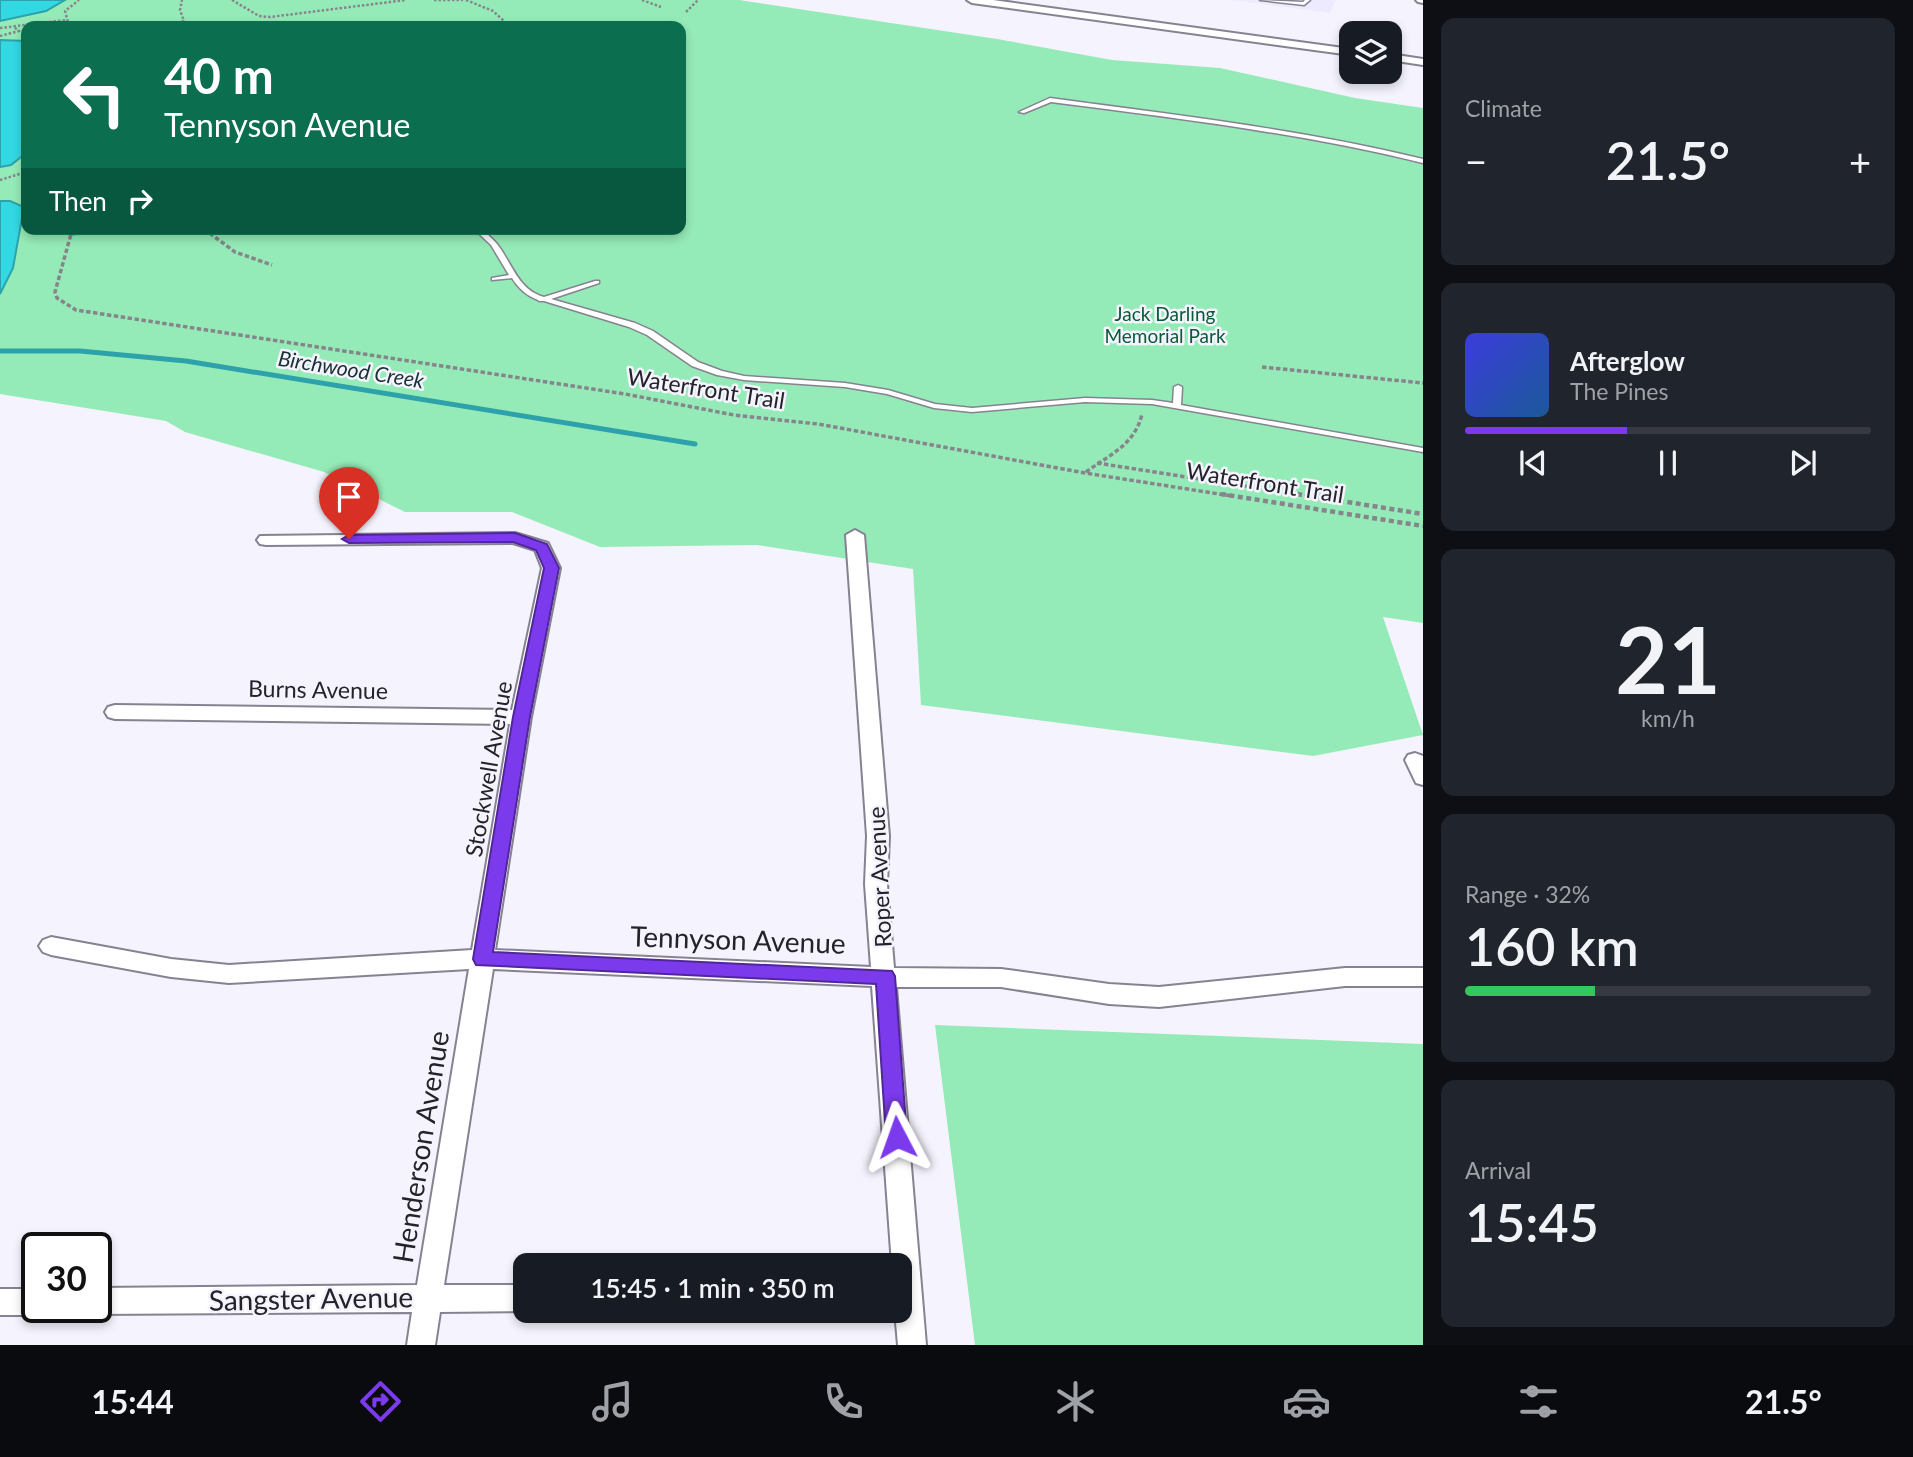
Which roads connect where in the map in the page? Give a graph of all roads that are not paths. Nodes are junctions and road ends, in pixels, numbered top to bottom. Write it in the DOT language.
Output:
graph roads {
  1 [pos="972,0"];
  2 [pos="1262,0"];
  3 [pos="1307,0"];
  4 [pos="1339,50"];
  5 [pos="1402,59"];
  6 [pos="1423,62"];
  7 [pos="1022,112"];
  8 [pos="1423,161"];
  9 [pos="484,235"];
  10 [pos="514,276"];
  11 [pos="494,279"];
  12 [pos="597,282"];
  13 [pos="541,300"];
  14 [pos="1178,387"];
  15 [pos="1177,405"];
  16 [pos="1423,450"];
  17 [pos="855,536"];
  18 [pos="266,540"];
  19 [pos="115,712"];
  20 [pos="522,717"];
  21 [pos="51,946"];
  22 [pos="483,959"];
  23 [pos="886,976"];
  24 [pos="1423,977"];
  25 [pos="902,1253"];
  26 [pos="513,1297"];
  27 [pos="429,1298"];
  28 [pos="112,1301"];
  29 [pos="0,1302"];
  30 [pos="21,1302"];
  31 [pos="908,1323"];
  32 [pos="421,1345"];
  33 [pos="912,1345"];
  1 -- 4 [label="street"];
  2 -- 3 [label="lane"];
  5 -- 6 [label="street"];
  7 -- 8 [label="lane"];
  9 -- 10 [label="lane"];
  10 -- 11 [label="lane"];
  10 -- 13 [label="lane"];
  12 -- 13 [label="lane"];
  13 -- 15 [label="lane"];
  14 -- 15 [label="lane"];
  15 -- 16 [label="lane"];
  17 -- 23 [label="street, Roper Avenue"];
  18 -- 20 [label="street, Stockwell Avenue"];
  19 -- 20 [label="street, Burns Avenue"];
  20 -- 22 [label="street, Stockwell Avenue"];
  21 -- 22 [label="street, Tennyson Avenue"];
  22 -- 23 [label="street, Tennyson Avenue"];
  22 -- 27 [label="street, Henderson Avenue"];
  23 -- 24 [label="street, Tennyson Avenue"];
  23 -- 25 [label="street, Roper Avenue"];
  26 -- 27 [label="street, Sangster Avenue"];
  27 -- 28 [label="street, Sangster Avenue"];
  27 -- 32 [label="street, Henderson Avenue"];
  29 -- 30 [label="street"];
  31 -- 33 [label="street, Roper Avenue"];
}
